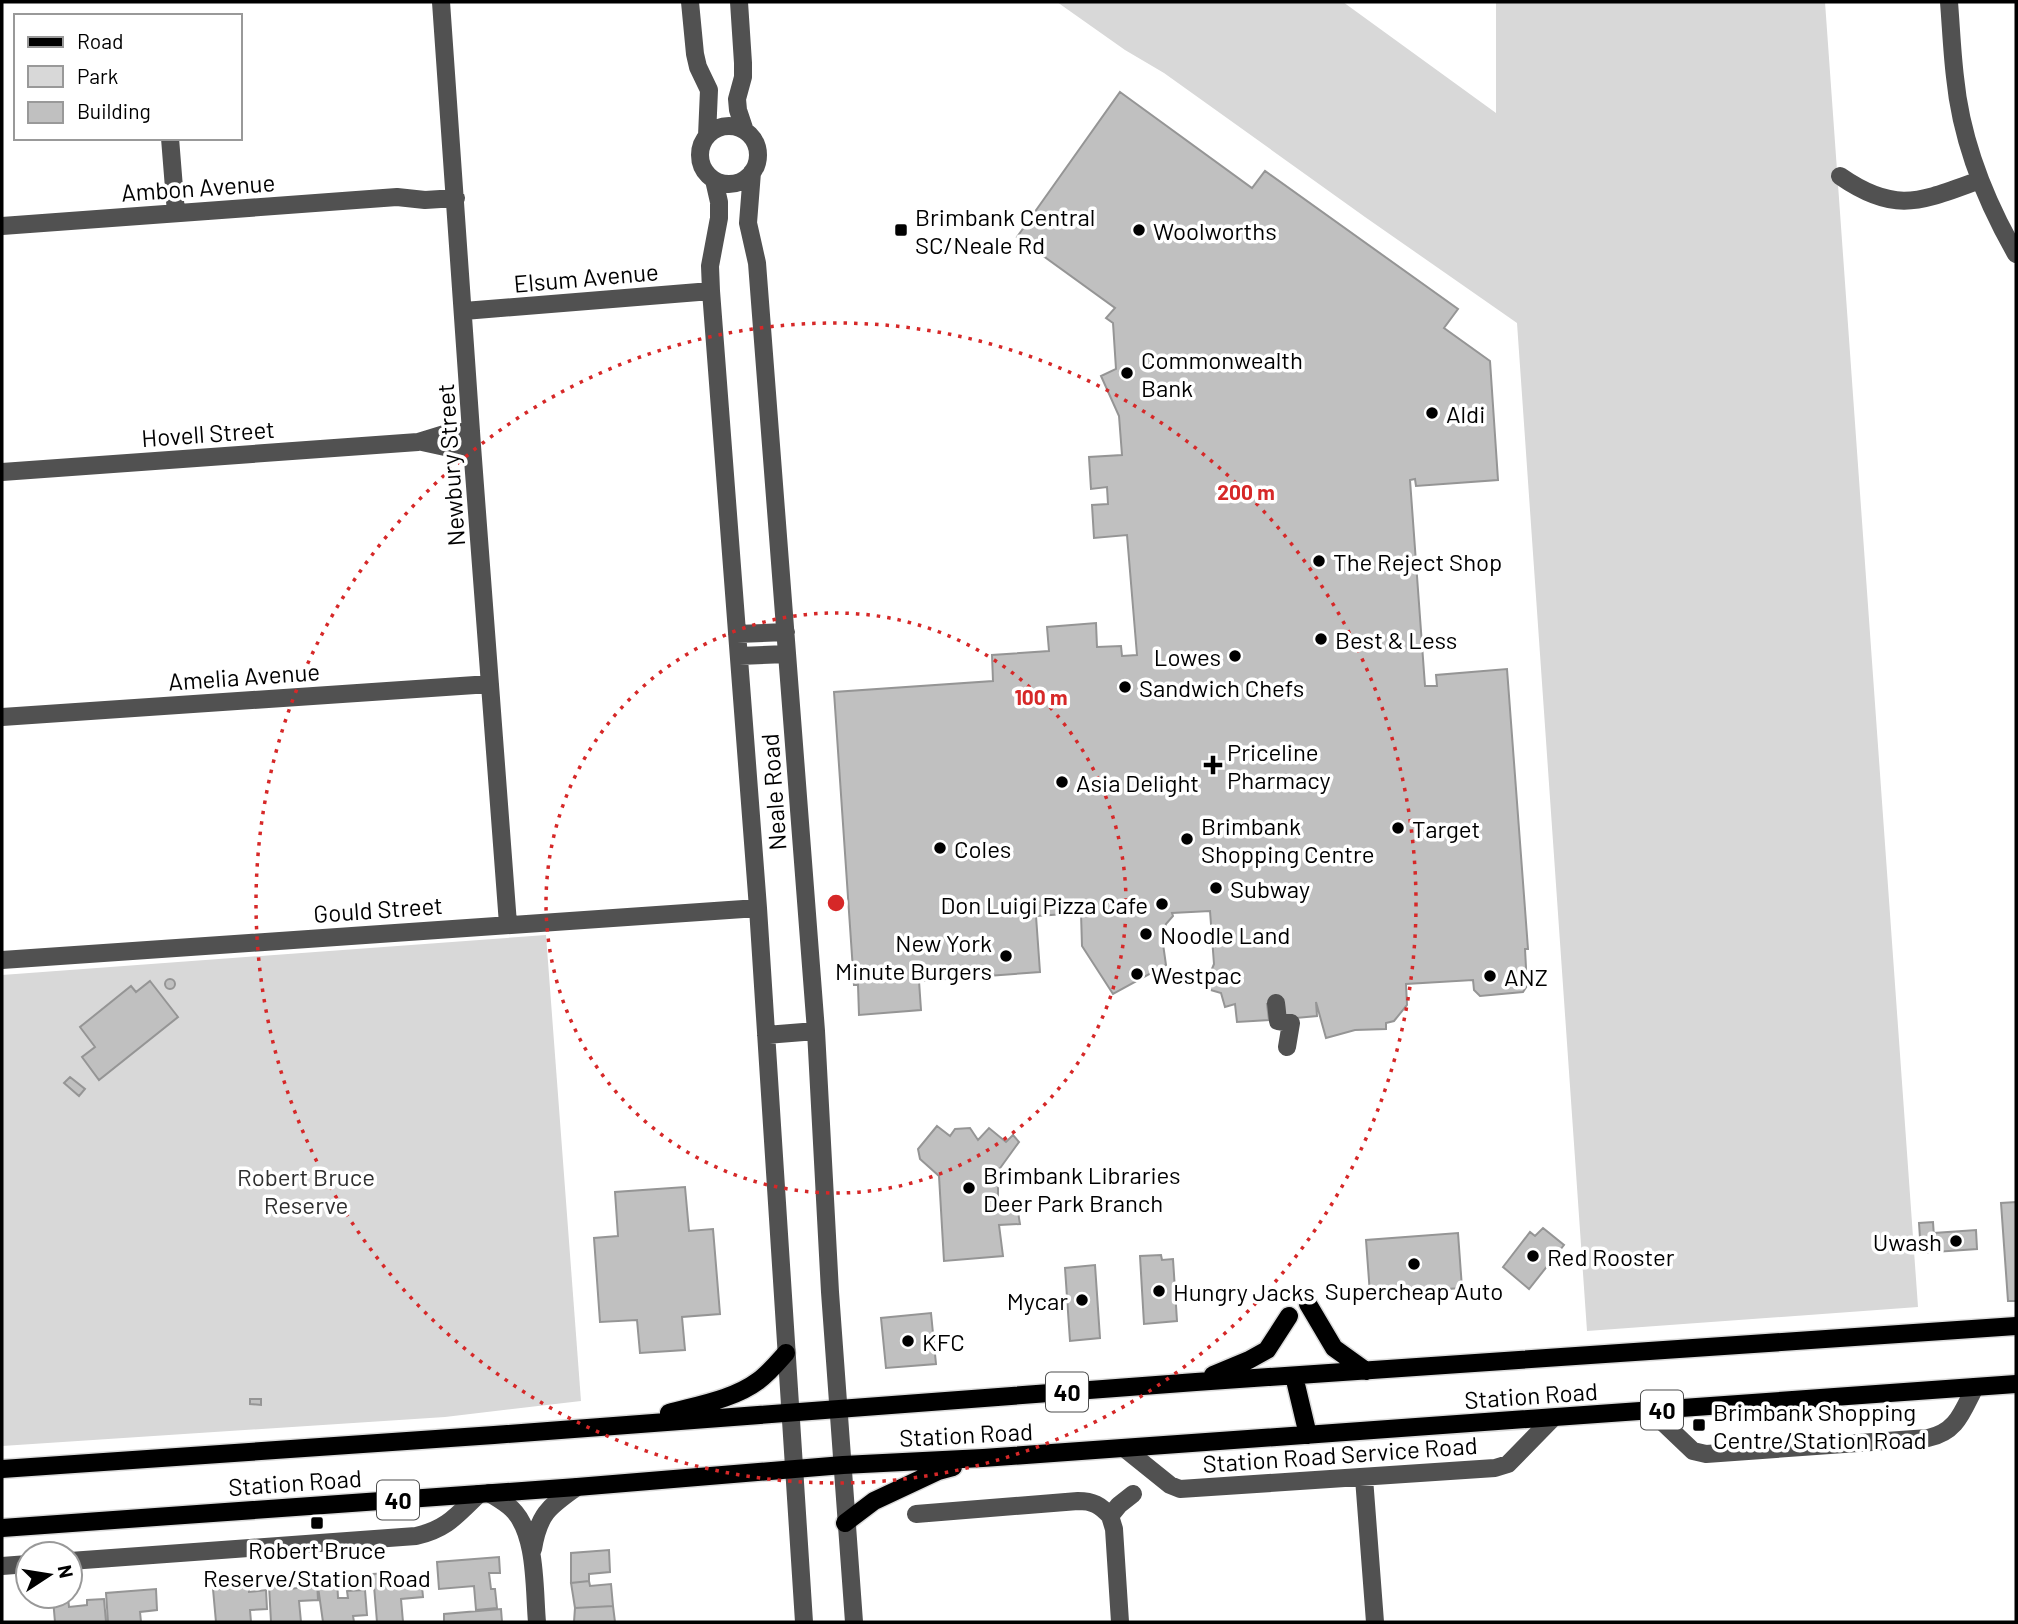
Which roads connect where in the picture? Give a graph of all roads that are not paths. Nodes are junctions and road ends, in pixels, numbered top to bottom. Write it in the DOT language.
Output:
graph roads {
  1 [pos="442,2"];
  2 [pos="739,2"];
  3 [pos="1949,2"];
  4 [pos="691,3"];
  5 [pos="745,131"];
  6 [pos="707,136"];
  7 [pos="170,140"];
  8 [pos="752,172"];
  9 [pos="1840,176"];
  10 [pos="714,180"];
  11 [pos="1980,180"];
  12 [pos="456,193"];
  13 [pos="176,213"];
  14 [pos="2,226"];
  15 [pos="2016,254"];
  16 [pos="711,291"];
  17 [pos="464,311"];
  18 [pos="472,438"];
  19 [pos="2,472"];
  20 [pos="786,632"];
  21 [pos="737,634"];
  22 [pos="787,654"];
  23 [pos="738,656"];
  24 [pos="490,684"];
  25 [pos="2,718"];
  26 [pos="758,908"];
  27 [pos="509,924"];
  28 [pos="2,960"];
  29 [pos="1276,1003"];
  30 [pos="816,1031"];
  31 [pos="766,1035"];
  32 [pos="1287,1047"];
  33 [pos="1308,1304"];
  34 [pos="1289,1316"];
  35 [pos="2016,1326"];
  36 [pos="786,1353"];
  37 [pos="1366,1371"];
  38 [pos="1303,1375"];
  39 [pos="1196,1382"];
  40 [pos="2016,1384"];
  41 [pos="1975,1388"];
  42 [pos="839,1409"];
  43 [pos="1651,1411"];
  44 [pos="790,1413"];
  45 [pos="1553,1418"];
  46 [pos="632,1424"];
  47 [pos="1307,1435"];
  48 [pos="1124,1448"];
  49 [pos="984,1458"];
  50 [pos="842,1465"];
  51 [pos="2,1469"];
  52 [pos="793,1470"];
  53 [pos="1364,1478"];
  54 [pos="578,1487"];
  55 [pos="484,1493"];
  56 [pos="1133,1494"];
  57 [pos="916,1514"];
  58 [pos="1110,1516"];
  59 [pos="845,1523"];
  60 [pos="2,1528"];
  61 [pos="532,1559"];
  62 [pos="84,1560"];
  63 [pos="537,1622"];
  64 [pos="804,1622"];
  65 [pos="854,1622"];
  66 [pos="1120,1622"];
  67 [pos="1375,1622"];
  1 -- 12 [label="street, Newbury Street"];
  2 -- 5 [label="street"];
  3 -- 11 [label="street"];
  4 -- 6 [label="street"];
  5 -- 6 [label="street"];
  5 -- 8 [label="street"];
  6 -- 10 [label="street"];
  7 -- 13 [label="street"];
  8 -- 10 [label="street"];
  8 -- 20 [label="street, Neale Road"];
  9 -- 11 [label="street"];
  10 -- 16 [label="street, Neale Road"];
  11 -- 15 [label="street"];
  12 -- 13 [label="street, Ambon Avenue"];
  12 -- 17 [label="street, Newbury Street"];
  13 -- 14 [label="street, Ambon Avenue"];
  16 -- 17 [label="street, Elsum Avenue"];
  16 -- 21 [label="street, Neale Road"];
  17 -- 18 [label="street, Newbury Street"];
  18 -- 19 [label="street, Hovell Street"];
  18 -- 24 [label="street, Newbury Street"];
  20 -- 21 [label="street"];
  20 -- 22 [label="street, Neale Road"];
  21 -- 23 [label="street, Neale Road"];
  22 -- 23 [label="street"];
  22 -- 30 [label="street, Neale Road"];
  23 -- 26 [label="street, Neale Road"];
  24 -- 25 [label="street, Amelia Avenue"];
  24 -- 27 [label="street, Newbury Street"];
  26 -- 27 [label="street, Gould Street"];
  26 -- 31 [label="street, Neale Road"];
  27 -- 28 [label="street, Gould Street"];
  29 -- 32 [label="street"];
  30 -- 31 [label="street"];
  30 -- 42 [label="street, Neale Road"];
  31 -- 36 [label="street, Neale Road"];
  33 -- 37 [label="main road"];
  34 -- 39 [label="main road"];
  35 -- 37 [label="main road, Station Road / 40"];
  36 -- 44 [label="street, Neale Road"];
  36 -- 46 [label="main road"];
  37 -- 38 [label="main road, Station Road / 40"];
  38 -- 39 [label="main road, Station Road / 40"];
  38 -- 47 [label="main road"];
  39 -- 42 [label="main road, Station Road / 40"];
  40 -- 41 [label="main road, Station Road / 40"];
  41 -- 43 [label="main road, Station Road / 40"];
  41 -- 43 [label="street"];
  42 -- 44 [label="main road, Station Road / 40"];
  42 -- 50 [label="street, Neale Road"];
  43 -- 45 [label="main road, Station Road / 40"];
  44 -- 46 [label="main road, Station Road / 40"];
  44 -- 52 [label="street, Neale Road"];
  45 -- 47 [label="main road, Station Road / 40"];
  45 -- 53 [label="street, Station Road Service Road"];
  46 -- 51 [label="main road, Station Road / 40"];
  47 -- 48 [label="main road, Station Road / 40"];
  48 -- 49 [label="main road, Station Road / 40"];
  48 -- 53 [label="street, Station Road Service Road"];
  49 -- 50 [label="main road, Station Road / 40"];
  49 -- 59 [label="main road"];
  50 -- 52 [label="main road, Station Road / 40"];
  50 -- 59 [label="street, Neale Road"];
  52 -- 54 [label="main road, Station Road / 40"];
  52 -- 64 [label="street, Neale Road"];
  53 -- 67 [label="street"];
  54 -- 55 [label="main road, Station Road / 40"];
  54 -- 61 [label="street"];
  55 -- 60 [label="main road, Station Road / 40"];
  55 -- 61 [label="street"];
  55 -- 62 [label="street"];
  56 -- 58 [label="street"];
  57 -- 58 [label="street"];
  58 -- 66 [label="street"];
  59 -- 65 [label="street, Neale Road"];
  61 -- 63 [label="street"];
}
